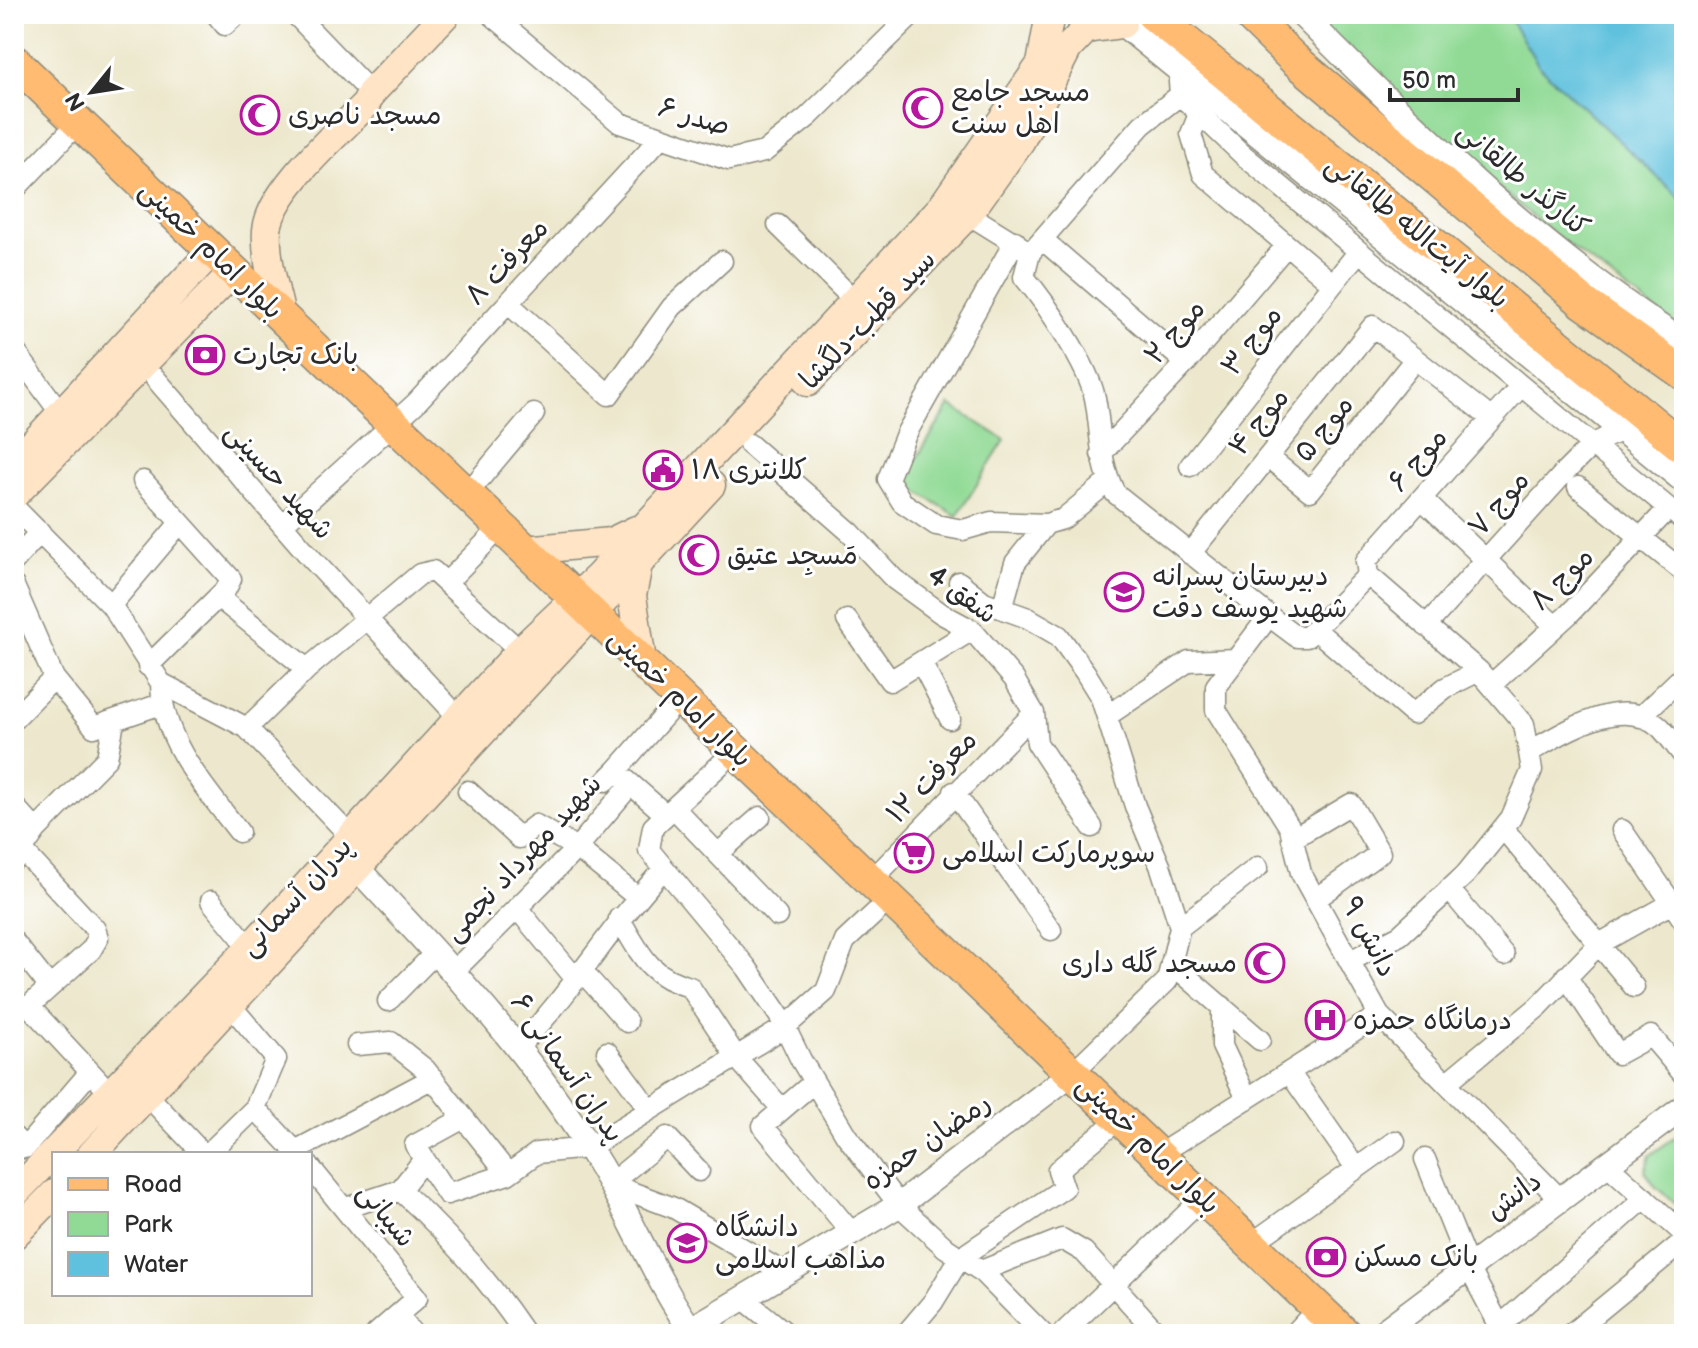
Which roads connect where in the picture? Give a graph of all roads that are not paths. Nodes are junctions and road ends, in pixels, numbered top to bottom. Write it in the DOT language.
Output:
graph roads {
  1 [pos="216,14"];
  2 [pos="237,14"];
  3 [pos="295,14"];
  4 [pos="446,14"];
  5 [pos="491,14"];
  6 [pos="913,14"];
  7 [pos="1034,14"];
  8 [pos="1050,14"];
  9 [pos="1165,14"];
  10 [pos="1248,14"];
  11 [pos="1301,14"];
  12 [pos="1128,17"];
  13 [pos="1182,56"];
  14 [pos="14,61"];
  15 [pos="1041,64"];
  16 [pos="371,93"];
  17 [pos="1180,95"];
  18 [pos="1199,114"];
  19 [pos="78,123"];
  20 [pos="661,137"];
  21 [pos="1323,184"];
  22 [pos="14,190"];
  23 [pos="1365,191"];
  24 [pos="968,214"];
  25 [pos="1521,217"];
  26 [pos="1483,218"];
  27 [pos="778,225"];
  28 [pos="1029,244"];
  29 [pos="1287,245"];
  30 [pos="1359,251"];
  31 [pos="1528,256"];
  32 [pos="223,261"];
  33 [pos="722,261"];
  34 [pos="1333,284"];
  35 [pos="856,302"];
  36 [pos="508,303"];
  37 [pos="281,316"];
  38 [pos="1684,342"];
  39 [pos="14,350"];
  40 [pos="1415,359"];
  41 [pos="1186,363"];
  42 [pos="1684,374"];
  43 [pos="155,378"];
  44 [pos="795,382"];
  45 [pos="1521,386"];
  46 [pos="534,414"];
  47 [pos="62,415"];
  48 [pos="1492,419"];
  49 [pos="394,425"];
  50 [pos="1622,430"];
  51 [pos="749,444"];
  52 [pos="1593,444"];
  53 [pos="1684,448"];
  54 [pos="1101,454"];
  55 [pos="1268,457"];
  56 [pos="14,464"];
  57 [pos="1190,466"];
  58 [pos="143,481"];
  59 [pos="1109,481"];
  60 [pos="1684,481"];
  61 [pos="1578,487"];
  62 [pos="467,494"];
  63 [pos="14,495"];
  64 [pos="1422,499"];
  65 [pos="14,507"];
  66 [pos="1676,514"];
  67 [pos="180,523"];
  68 [pos="647,524"];
  69 [pos="1046,524"];
  70 [pos="282,525"];
  71 [pos="501,527"];
  72 [pos="40,532"];
  73 [pos="1641,538"];
  74 [pos="525,550"];
  75 [pos="1190,554"];
  76 [pos="1487,560"];
  77 [pos="14,561"];
  78 [pos="638,562"];
  79 [pos="1684,572"];
  80 [pos="1368,575"];
  81 [pos="959,582"];
  82 [pos="446,583"];
  83 [pos="14,586"];
  84 [pos="218,597"];
  85 [pos="111,605"];
  86 [pos="584,606"];
  87 [pos="1002,608"];
  88 [pos="1269,616"];
  89 [pos="364,618"];
  90 [pos="847,620"];
  91 [pos="1426,626"];
  92 [pos="1555,626"];
  93 [pos="972,630"];
  94 [pos="1317,631"];
  95 [pos="520,651"];
  96 [pos="1236,659"];
  97 [pos="642,661"];
  98 [pos="921,662"];
  99 [pos="148,666"];
  100 [pos="307,669"];
  101 [pos="1684,675"];
  102 [pos="54,678"];
  103 [pos="1485,678"];
  104 [pos="161,683"];
  105 [pos="680,698"];
  106 [pos="161,704"];
  107 [pos="1034,713"];
  108 [pos="1107,716"];
  109 [pos="1640,717"];
  110 [pos="459,718"];
  111 [pos="14,719"];
  112 [pos="950,719"];
  113 [pos="114,722"];
  114 [pos="247,728"];
  115 [pos="735,751"];
  116 [pos="1529,752"];
  117 [pos="1683,753"];
  118 [pos="618,779"];
  119 [pos="468,791"];
  120 [pos="954,792"];
  121 [pos="14,806"];
  122 [pos="670,811"];
  123 [pos="760,817"];
  124 [pos="1092,827"];
  125 [pos="1503,828"];
  126 [pos="36,830"];
  127 [pos="1622,830"];
  128 [pos="239,832"];
  129 [pos="352,838"];
  130 [pos="1292,839"];
  131 [pos="577,848"];
  132 [pos="720,852"];
  133 [pos="18,856"];
  134 [pos="1258,867"];
  135 [pos="358,869"];
  136 [pos="663,870"];
  137 [pos="1449,889"];
  138 [pos="881,890"];
  139 [pos="637,897"];
  140 [pos="1316,899"];
  141 [pos="211,901"];
  142 [pos="1674,902"];
  143 [pos="517,908"];
  144 [pos="777,916"];
  145 [pos="619,918"];
  146 [pos="1684,921"];
  147 [pos="1180,927"];
  148 [pos="1051,930"];
  149 [pos="14,942"];
  150 [pos="1599,944"];
  151 [pos="250,948"];
  152 [pos="436,952"];
  153 [pos="1504,955"];
  154 [pos="1350,961"];
  155 [pos="1171,963"];
  156 [pos="454,971"];
  157 [pos="578,974"];
  158 [pos="1566,976"];
  159 [pos="49,986"];
  160 [pos="1634,987"];
  161 [pos="388,1001"];
  162 [pos="1222,1006"];
  163 [pos="22,1007"];
  164 [pos="232,1007"];
  165 [pos="1379,1015"];
  166 [pos="627,1022"];
  167 [pos="785,1027"];
  168 [pos="1260,1040"];
  169 [pos="357,1045"];
  170 [pos="517,1048"];
  171 [pos="607,1052"];
  172 [pos="737,1058"];
  173 [pos="90,1072"];
  174 [pos="1289,1072"];
  175 [pos="1072,1073"];
  176 [pos="1684,1075"];
  177 [pos="433,1078"];
  178 [pos="814,1082"];
  179 [pos="1446,1083"];
  180 [pos="111,1094"];
  181 [pos="148,1096"];
  182 [pos="1247,1099"];
  183 [pos="1684,1107"];
  184 [pos="255,1108"];
  185 [pos="649,1109"];
  186 [pos="782,1109"];
  187 [pos="464,1118"];
  188 [pos="1120,1118"];
  189 [pos="14,1137"];
  190 [pos="1395,1141"];
  191 [pos="588,1148"];
  192 [pos="55,1152"];
  193 [pos="94,1152"];
  194 [pos="204,1152"];
  195 [pos="208,1152"];
  196 [pos="295,1152"];
  197 [pos="298,1152"];
  198 [pos="52,1155"];
  199 [pos="1158,1155"];
  200 [pos="424,1159"];
  201 [pos="1425,1159"];
  202 [pos="1609,1166"];
  203 [pos="1356,1168"];
  204 [pos="312,1169"];
  205 [pos="699,1171"];
  206 [pos="508,1174"];
  207 [pos="610,1184"];
  208 [pos="400,1190"];
  209 [pos="14,1194"];
  210 [pos="52,1196"];
  211 [pos="1203,1198"];
  212 [pos="1645,1198"];
  213 [pos="1560,1199"];
  214 [pos="899,1205"];
  215 [pos="346,1208"];
  216 [pos="851,1232"];
  217 [pos="1684,1234"];
  218 [pos="14,1235"];
  219 [pos="1684,1241"];
  220 [pos="1251,1244"];
  221 [pos="960,1258"];
  222 [pos="1469,1268"];
  223 [pos="981,1271"];
  224 [pos="786,1274"];
  225 [pos="1111,1285"];
  226 [pos="745,1300"];
  227 [pos="1318,1308"];
  228 [pos="398,1316"];
  229 [pos="1502,1330"];
  230 [pos="692,1332"];
  231 [pos="376,1334"];
  232 [pos="413,1334"];
  233 [pos="525,1334"];
  234 [pos="787,1334"];
  235 [pos="906,1334"];
  236 [pos="1043,1334"];
  237 [pos="1062,1334"];
  238 [pos="1158,1334"];
  239 [pos="1294,1334"];
  240 [pos="1345,1334"];
  241 [pos="1380,1334"];
  242 [pos="1571,1334"];
  1 -- 2 [label="street"];
  3 -- 16 [label="street"];
  4 -- 16 [label="main road"];
  5 -- 20 [label="street, صدر ۶"];
  6 -- 20 [label="street, صدر ۶"];
  7 -- 15 [label="street"];
  8 -- 15 [label="main road, سید قطب-دلگشا"];
  9 -- 13 [label="main road"];
  10 -- 26 [label="main road, بلوار آیت‌الله طالقانی"];
  11 -- 25 [label="street, کنارگذر طالقانی"];
  12 -- 13 [label="main road, بلوار آیت‌الله طالقانی"];
  12 -- 24 [label="main road, سید قطب-دلگشا"];
  13 -- 17 [label="street"];
  13 -- 21 [label="street"];
  13 -- 23 [label="main road, بلوار آیت‌الله طالقانی"];
  14 -- 19 [label="main road, بلوار امام خمینی"];
  15 -- 35 [label="main road, سید قطب-دلگشا"];
  16 -- 37 [label="main road"];
  17 -- 18 [label="street"];
  17 -- 28 [label="street"];
  18 -- 29 [label="street"];
  18 -- 30 [label="street"];
  19 -- 22 [label="street"];
  19 -- 32 [label="main road, بلوار امام خمینی"];
  20 -- 36 [label="street, معرفت ۸"];
  21 -- 23 [label="main road"];
  21 -- 50 [label="street"];
  23 -- 53 [label="main road, بلوار آیت‌الله طالقانی"];
  24 -- 28 [label="street"];
  24 -- 44 [label="main road, سید قطب-دلگشا"];
  25 -- 26 [label="main road"];
  25 -- 31 [label="main road"];
  25 -- 38 [label="street, کنارگذر طالقانی"];
  26 -- 31 [label="main road, بلوار آیت‌الله طالقانی"];
  27 -- 35 [label="street"];
  28 -- 41 [label="street"];
  28 -- 54 [label="street"];
  28 -- 69 [label="street"];
  29 -- 34 [label="street"];
  29 -- 41 [label="street, موج ۲"];
  30 -- 34 [label="street, موج ۳"];
  30 -- 45 [label="street"];
  31 -- 42 [label="main road, بلوار آیت‌الله طالقانی"];
  32 -- 37 [label="main road, بلوار امام خمینی"];
  32 -- 47 [label="main road"];
  32 -- 63 [label="main road"];
  33 -- 36 [label="street"];
  34 -- 57 [label="street, موج ۳"];
  35 -- 44 [label="main road, سید قطب-دلگشا"];
  36 -- 49 [label="street, معرفت ۸"];
  37 -- 49 [label="main road, بلوار امام خمینی"];
  39 -- 47 [label="street"];
  40 -- 48 [label="street"];
  40 -- 55 [label="street, موج ۴"];
  40 -- 55 [label="street, موج ۵"];
  41 -- 54 [label="street, موج ۲"];
  43 -- 70 [label="street, شهید حسینی"];
  44 -- 51 [label="main road, سید قطب-دلگشا"];
  44 -- 68 [label="main road, سید قطب-دلگشا"];
  45 -- 48 [label="street, موج ۶"];
  45 -- 52 [label="street"];
  46 -- 62 [label="street"];
  47 -- 56 [label="main road"];
  48 -- 64 [label="street, موج ۶"];
  49 -- 62 [label="main road, بلوار امام خمینی"];
  49 -- 70 [label="street, معرفت ۸"];
  50 -- 52 [label="street, موج ۷"];
  50 -- 60 [label="street"];
  51 -- 78 [label="main road, سید قطب-دلگشا"];
  51 -- 93 [label="street, شفق 4"];
  52 -- 66 [label="street"];
  52 -- 76 [label="street, موج ۷"];
  54 -- 59 [label="street"];
  55 -- 75 [label="street, موج ۴"];
  58 -- 67 [label="street"];
  59 -- 69 [label="street"];
  59 -- 75 [label="street"];
  61 -- 73 [label="street"];
  62 -- 71 [label="main road, بلوار امام خمینی"];
  64 -- 76 [label="street"];
  64 -- 80 [label="street, موج ۶"];
  65 -- 72 [label="street"];
  66 -- 73 [label="street, موج ۸"];
  67 -- 84 [label="street"];
  67 -- 85 [label="street"];
  68 -- 74 [label="main road"];
  68 -- 86 [label="main road, سید قطب-دلگشا"];
  69 -- 87 [label="street"];
  70 -- 89 [label="street, شهید حسینی"];
  71 -- 74 [label="main road, بلوار امام خمینی"];
  71 -- 82 [label="street"];
  72 -- 77 [label="street"];
  72 -- 85 [label="street"];
  73 -- 79 [label="street"];
  73 -- 92 [label="street, موج ۸"];
  74 -- 86 [label="main road, بلوار امام خمینی"];
  75 -- 88 [label="street"];
  76 -- 91 [label="street, موج ۷"];
  76 -- 92 [label="street"];
  78 -- 86 [label="main road, سید قطب-دلگشا"];
  78 -- 97 [label="main road"];
  80 -- 91 [label="street"];
  80 -- 94 [label="street"];
  81 -- 87 [label="street"];
  82 -- 89 [label="street"];
  82 -- 95 [label="street"];
  83 -- 102 [label="street"];
  84 -- 99 [label="street"];
  84 -- 100 [label="street"];
  85 -- 99 [label="street"];
  86 -- 95 [label="main road, پدران آسمانی"];
  86 -- 97 [label="main road, بلوار امام خمینی"];
  86 -- 135 [label="main road, پدران آسمانی"];
  87 -- 108 [label="street"];
  88 -- 94 [label="street"];
  88 -- 96 [label="street, دانش ۹"];
  89 -- 100 [label="street"];
  89 -- 110 [label="street, شهید حسینی"];
  90 -- 98 [label="street"];
  91 -- 103 [label="street"];
  92 -- 103 [label="street, موج ۸"];
  93 -- 98 [label="street"];
  93 -- 107 [label="street, شفق 4"];
  94 -- 103 [label="street, موج ۸"];
  95 -- 110 [label="main road, پدران آسمانی"];
  96 -- 108 [label="street"];
  96 -- 130 [label="street, دانش ۹"];
  97 -- 105 [label="main road, بلوار امام خمینی"];
  98 -- 112 [label="street"];
  99 -- 104 [label="street"];
  100 -- 114 [label="street"];
  101 -- 109 [label="street"];
  102 -- 111 [label="street"];
  102 -- 113 [label="street"];
  103 -- 116 [label="street"];
  104 -- 106 [label="street"];
  104 -- 114 [label="street"];
  105 -- 115 [label="main road, بلوار امام خمینی"];
  105 -- 118 [label="street, شهید مهرداد نجمی"];
  106 -- 113 [label="street"];
  106 -- 128 [label="street"];
  107 -- 120 [label="street, معرفت ۱۲"];
  107 -- 124 [label="street, شفق 4"];
  108 -- 147 [label="street"];
  109 -- 116 [label="street"];
  109 -- 117 [label="street"];
  110 -- 129 [label="main road, پدران آسمانی"];
  113 -- 126 [label="street"];
  114 -- 129 [label="street"];
  115 -- 122 [label="street"];
  115 -- 138 [label="main road, بلوار امام خمینی"];
  116 -- 125 [label="street"];
  118 -- 122 [label="street"];
  118 -- 131 [label="street, شهید مهرداد نجمی"];
  119 -- 131 [label="street"];
  120 -- 138 [label="street, معرفت ۱۲"];
  120 -- 148 [label="street"];
  121 -- 126 [label="street"];
  122 -- 132 [label="street"];
  122 -- 136 [label="street"];
  123 -- 132 [label="street"];
  125 -- 137 [label="street"];
  125 -- 150 [label="street"];
  126 -- 133 [label="street"];
  127 -- 142 [label="street"];
  129 -- 151 [label="main road, پدران آسمانی"];
  130 -- 140 [label="street, دانش ۹"];
  130 -- 140 [label="street"];
  131 -- 139 [label="street"];
  131 -- 143 [label="street, شهید مهرداد نجمی"];
  132 -- 144 [label="street"];
  133 -- 159 [label="street"];
  134 -- 147 [label="street"];
  135 -- 152 [label="street, پدران آسمانی ۶"];
  135 -- 164 [label="main road, پدران آسمانی"];
  136 -- 139 [label="street"];
  136 -- 167 [label="street"];
  137 -- 153 [label="street"];
  137 -- 154 [label="street"];
  138 -- 167 [label="street, معرفت ۱۲"];
  138 -- 175 [label="main road, بلوار امام خمینی"];
  139 -- 145 [label="street"];
  140 -- 154 [label="street, دانش ۹"];
  141 -- 151 [label="street"];
  142 -- 146 [label="street"];
  142 -- 150 [label="street"];
  143 -- 156 [label="street, شهید مهرداد نجمی"];
  143 -- 157 [label="street"];
  145 -- 157 [label="street"];
  145 -- 172 [label="street"];
  147 -- 155 [label="street"];
  149 -- 159 [label="street"];
  150 -- 158 [label="street"];
  150 -- 160 [label="street"];
  151 -- 180 [label="main road, پدران آسمانی"];
  152 -- 156 [label="street, پدران آسمانی ۶"];
  152 -- 161 [label="street"];
  154 -- 165 [label="street, دانش ۹"];
  155 -- 162 [label="street"];
  155 -- 175 [label="street"];
  156 -- 170 [label="street, پدران آسمانی ۶"];
  157 -- 166 [label="street"];
  157 -- 170 [label="street"];
  158 -- 176 [label="street"];
  158 -- 179 [label="street"];
  159 -- 163 [label="street"];
  162 -- 168 [label="street"];
  162 -- 182 [label="street"];
  163 -- 173 [label="street"];
  164 -- 181 [label="main road, پدران آسمانی"];
  164 -- 184 [label="street"];
  165 -- 174 [label="street"];
  165 -- 179 [label="street, دانش ۹"];
  167 -- 172 [label="street, معرفت ۱۲"];
  167 -- 178 [label="street"];
  169 -- 177 [label="street"];
  170 -- 191 [label="street, پدران آسمانی ۶"];
  171 -- 185 [label="street"];
  172 -- 185 [label="street, معرفت ۱۲"];
  172 -- 186 [label="street"];
  173 -- 180 [label="street"];
  173 -- 189 [label="street"];
  174 -- 182 [label="street"];
  174 -- 203 [label="street"];
  175 -- 188 [label="main road, بلوار امام خمینی"];
  175 -- 214 [label="street, رمضان حمزه"];
  177 -- 187 [label="street"];
  177 -- 197 [label="street"];
  178 -- 186 [label="street"];
  178 -- 214 [label="street"];
  179 -- 213 [label="street, دانش ۹"];
  180 -- 192 [label="main road, پدران آسمانی"];
  181 -- 193 [label="main road, پدران آسمانی"];
  181 -- 194 [label="street"];
  182 -- 199 [label="street"];
  183 -- 202 [label="street, دانش"];
  184 -- 195 [label="street"];
  184 -- 196 [label="street"];
  185 -- 191 [label="street, معرفت ۱۲"];
  186 -- 216 [label="street"];
  187 -- 200 [label="street"];
  187 -- 206 [label="street"];
  188 -- 199 [label="main road, بلوار امام خمینی"];
  188 -- 221 [label="street"];
  190 -- 203 [label="street"];
  191 -- 206 [label="street"];
  191 -- 207 [label="street, پدران آسمانی ۶"];
  198 -- 209 [label="main road, پدران آسمانی"];
  199 -- 211 [label="main road, بلوار امام خمینی"];
  200 -- 206 [label="street"];
  200 -- 208 [label="street"];
  201 -- 222 [label="street"];
  202 -- 212 [label="street"];
  202 -- 213 [label="street, دانش"];
  203 -- 220 [label="street"];
  204 -- 215 [label="street, شیبانی"];
  205 -- 207 [label="street"];
  207 -- 224 [label="street"];
  207 -- 230 [label="street, پدران آسمانی ۶"];
  208 -- 215 [label="street"];
  208 -- 233 [label="street"];
  210 -- 218 [label="main road"];
  211 -- 220 [label="main road, بلوار امام خمینی"];
  211 -- 225 [label="street"];
  212 -- 217 [label="street"];
  212 -- 229 [label="street"];
  213 -- 222 [label="street, دانش"];
  214 -- 216 [label="street, رمضان حمزه"];
  214 -- 221 [label="street"];
  215 -- 228 [label="street, شیبانی"];
  216 -- 224 [label="street, رمضان حمزه"];
  219 -- 242 [label="street"];
  220 -- 227 [label="main road, بلوار امام خمینی"];
  221 -- 223 [label="street"];
  221 -- 235 [label="street"];
  222 -- 229 [label="street"];
  222 -- 241 [label="street, دانش"];
  223 -- 225 [label="street"];
  223 -- 236 [label="street"];
  224 -- 226 [label="street, رمضان حمزه"];
  225 -- 237 [label="street"];
  225 -- 238 [label="street"];
  226 -- 230 [label="street, رمضان حمزه"];
  226 -- 234 [label="street"];
  227 -- 239 [label="street"];
  227 -- 240 [label="main road, بلوار امام خمینی"];
  228 -- 231 [label="street"];
  228 -- 232 [label="street"];
}
